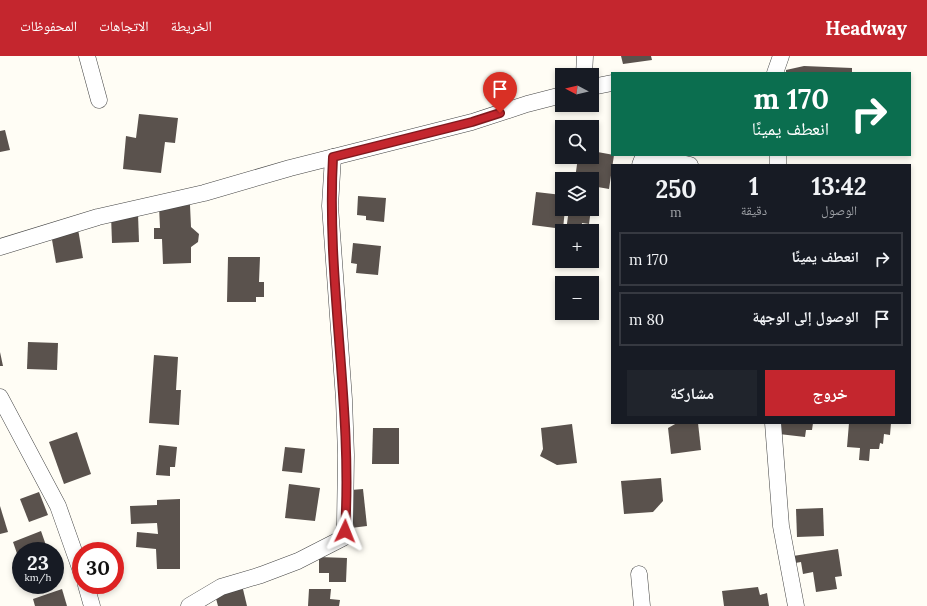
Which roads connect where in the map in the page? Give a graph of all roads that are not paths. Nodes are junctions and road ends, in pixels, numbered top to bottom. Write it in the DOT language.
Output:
graph roads {
  1 [pos="87,56"];
  2 [pos="585,56"];
  3 [pos="780,56"];
  4 [pos="584,68"];
  5 [pos="776,72"];
  6 [pos="611,83"];
  7 [pos="599,86"];
  8 [pos="555,97"];
  9 [pos="100,100"];
  10 [pos="649,156"];
  11 [pos="333,157"];
  12 [pos="685,164"];
  13 [pos="0,247"];
  14 [pos="0,397"];
  15 [pos="773,424"];
  16 [pos="72,546"];
  17 [pos="639,574"];
  18 [pos="89,594"];
  19 [pos="92,606"];
  20 [pos="189,606"];
  21 [pos="642,606"];
  22 [pos="796,606"];
  1 -- 9 [label="street"];
  2 -- 4 [label="street"];
  3 -- 5 [label="street"];
  6 -- 7 [label="street"];
  8 -- 11 [label="street"];
  10 -- 12 [label="street"];
  11 -- 13 [label="street"];
  11 -- 20 [label="street"];
  14 -- 16 [label="street"];
  15 -- 22 [label="street"];
  17 -- 21 [label="street"];
  18 -- 19 [label="street"];
}
